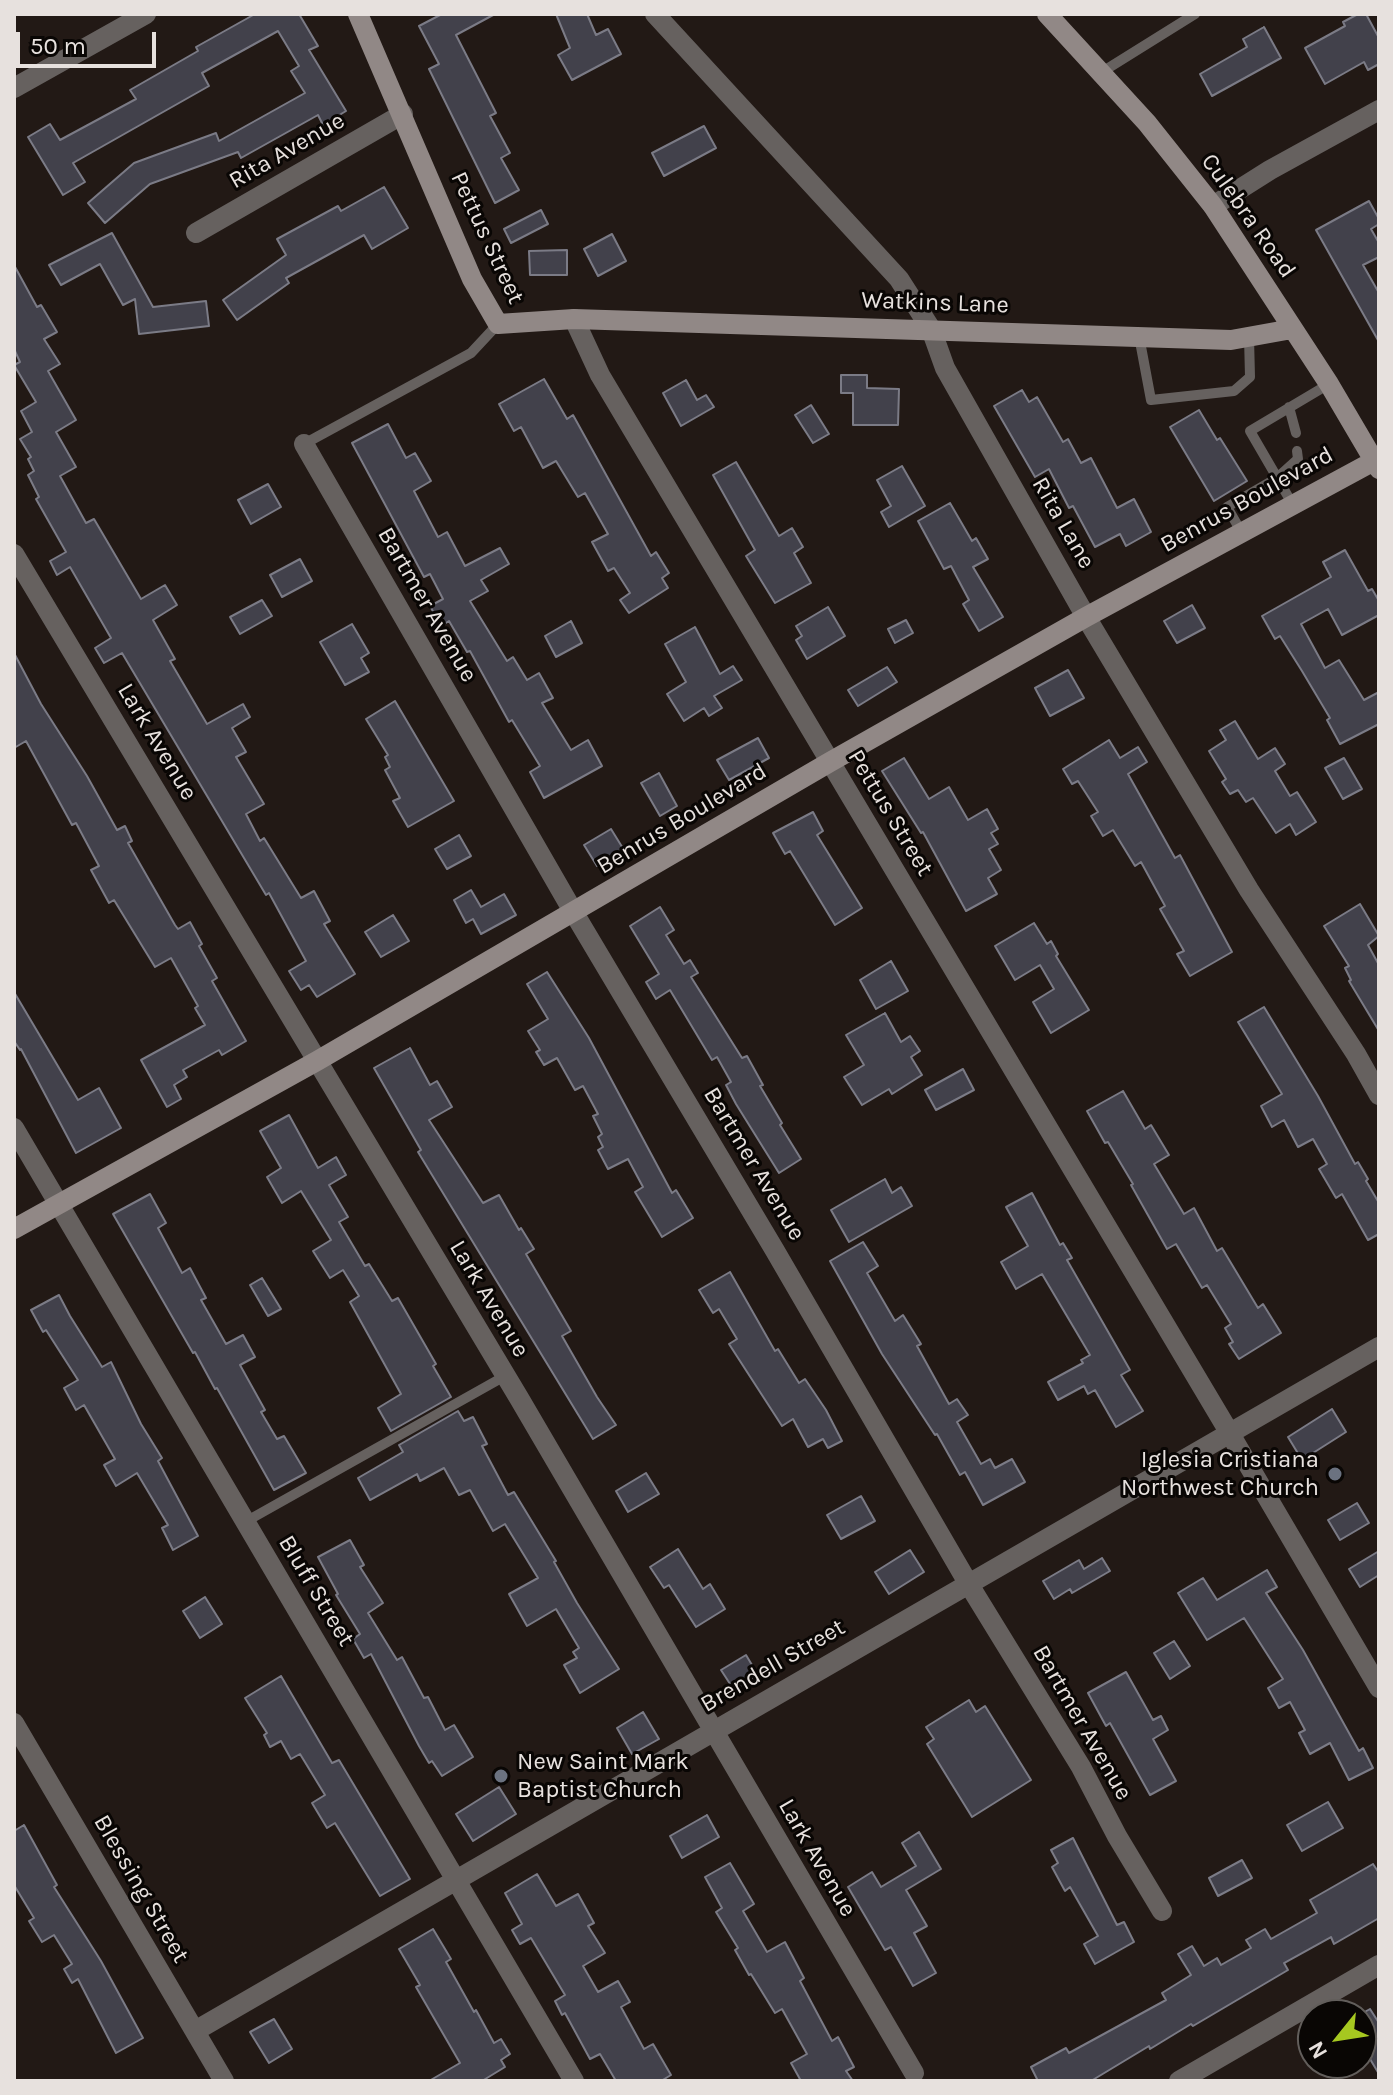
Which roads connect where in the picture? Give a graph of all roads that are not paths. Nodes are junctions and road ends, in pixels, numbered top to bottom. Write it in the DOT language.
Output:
graph roads {
  1 [pos="146,14"];
  2 [pos="655,14"];
  3 [pos="1047,14"];
  4 [pos="1195,14"];
  5 [pos="363,16"];
  6 [pos="1102,72"];
  7 [pos="14,88"];
  8 [pos="1379,110"];
  9 [pos="403,114"];
  10 [pos="1213,206"];
  11 [pos="196,233"];
  12 [pos="574,319"];
  13 [pos="498,324"];
  14 [pos="931,329"];
  15 [pos="1292,329"];
  16 [pos="1139,336"];
  17 [pos="1249,337"];
  18 [pos="1329,384"];
  19 [pos="1289,407"];
  20 [pos="1296,433"];
  21 [pos="304,444"];
  22 [pos="1297,451"];
  23 [pos="1377,463"];
  24 [pos="1277,478"];
  25 [pos="1293,505"];
  26 [pos="1242,533"];
  27 [pos="14,554"];
  28 [pos="1086,617"];
  29 [pos="830,762"];
  30 [pos="574,913"];
  31 [pos="317,1061"];
  32 [pos="1379,1095"];
  33 [pos="14,1128"];
  34 [pos="59,1205"];
  35 [pos="14,1229"];
  36 [pos="1379,1347"];
  37 [pos="505,1376"];
  38 [pos="1229,1432"];
  39 [pos="245,1522"];
  40 [pos="968,1583"];
  41 [pos="1379,1688"];
  42 [pos="14,1723"];
  43 [pos="713,1731"];
  44 [pos="457,1879"];
  45 [pos="1162,1911"];
  46 [pos="1379,1965"];
  47 [pos="195,2031"];
  48 [pos="914,2073"];
  49 [pos="224,2081"];
  50 [pos="574,2081"];
  51 [pos="1179,2081"];
  1 -- 7 [label="street"];
  2 -- 14 [label="street, Rita Lane"];
  3 -- 6 [label="street, Culebra Road"];
  4 -- 6 [label="lane"];
  5 -- 9 [label="street, Pettus Street"];
  6 -- 10 [label="street, Culebra Road"];
  8 -- 10 [label="street"];
  9 -- 11 [label="street, Rita Avenue"];
  9 -- 13 [label="street, Pettus Street"];
  10 -- 15 [label="street, Culebra Road"];
  12 -- 13 [label="street, Pettus Street"];
  12 -- 14 [label="street, Watkins Lane"];
  12 -- 29 [label="street, Pettus Street"];
  13 -- 21 [label="lane"];
  14 -- 16 [label="street, Watkins Lane"];
  14 -- 28 [label="street, Rita Lane"];
  15 -- 17 [label="street, Watkins Lane"];
  15 -- 18 [label="street, Culebra Road"];
  16 -- 17 [label="street, Watkins Lane"];
  16 -- 17 [label="lane"];
  18 -- 19 [label="lane"];
  18 -- 23 [label="street, Culebra Road"];
  19 -- 20 [label="lane"];
  19 -- 24 [label="lane"];
  21 -- 30 [label="street, Bartmer Avenue"];
  22 -- 24 [label="lane"];
  23 -- 25 [label="street, Benrus Boulevard"];
  24 -- 25 [label="lane"];
  24 -- 26 [label="lane"];
  25 -- 26 [label="street, Benrus Boulevard"];
  26 -- 28 [label="street, Benrus Boulevard"];
  27 -- 31 [label="street, Lark Avenue"];
  28 -- 29 [label="street, Benrus Boulevard"];
  28 -- 32 [label="street, Rita Lane"];
  29 -- 30 [label="street, Benrus Boulevard"];
  29 -- 38 [label="street, Pettus Street"];
  30 -- 31 [label="street, Benrus Boulevard"];
  30 -- 40 [label="street, Bartmer Avenue"];
  31 -- 34 [label="street, Benrus Boulevard"];
  31 -- 37 [label="street, Lark Avenue"];
  33 -- 34 [label="street, Bluff Street"];
  34 -- 35 [label="street, Benrus Boulevard"];
  34 -- 39 [label="street, Bluff Street"];
  36 -- 38 [label="street, Brendell Street"];
  37 -- 39 [label="lane"];
  37 -- 43 [label="street, Lark Avenue"];
  38 -- 40 [label="street, Brendell Street"];
  38 -- 41 [label="street, Pettus Street"];
  39 -- 44 [label="street, Bluff Street"];
  40 -- 43 [label="street, Brendell Street"];
  40 -- 45 [label="street, Bartmer Avenue"];
  42 -- 47 [label="street, Blessing Street"];
  43 -- 44 [label="street, Brendell Street"];
  43 -- 48 [label="street, Lark Avenue"];
  44 -- 47 [label="street, Brendell Street"];
  44 -- 50 [label="street, Bluff Street"];
  46 -- 51 [label="street"];
  47 -- 49 [label="street, Blessing Street"];
}
